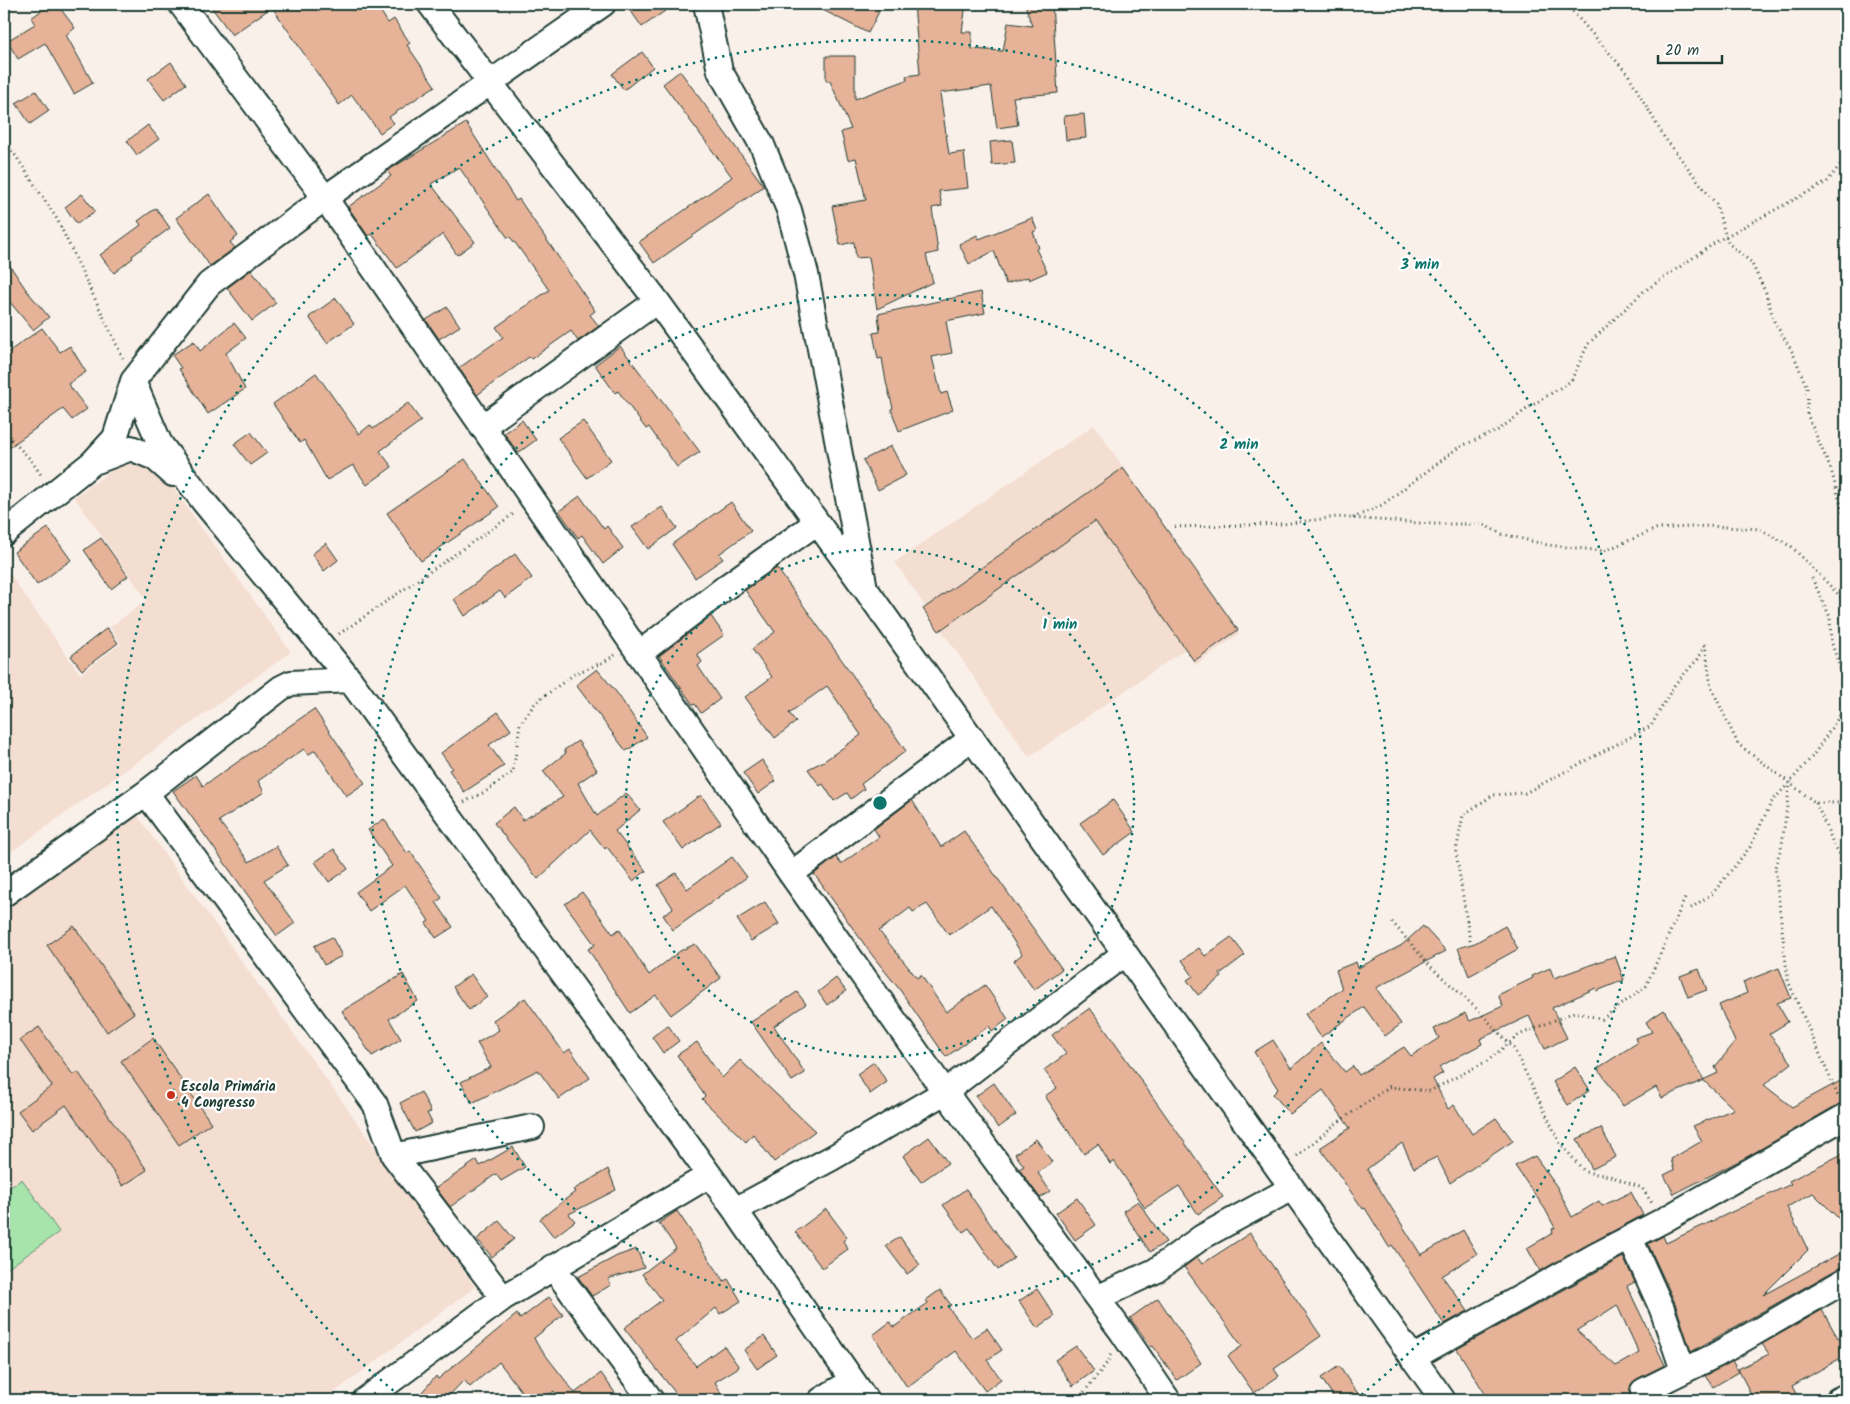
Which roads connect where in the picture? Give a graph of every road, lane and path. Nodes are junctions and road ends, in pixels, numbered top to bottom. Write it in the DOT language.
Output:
graph roads {
  1 [pos="181,4"];
  2 [pos="430,4"];
  3 [pos="603,4"];
  4 [pos="706,4"];
  5 [pos="1566,4"];
  6 [pos="490,84"];
  7 [pos="4,138"];
  8 [pos="1846,157"];
  9 [pos="324,198"];
  10 [pos="657,301"];
  11 [pos="133,381"];
  12 [pos="482,427"];
  13 [pos="4,432"];
  14 [pos="92,463"];
  15 [pos="54,493"];
  16 [pos="532,501"];
  17 [pos="204,502"];
  18 [pos="1352,518"];
  19 [pos="816,523"];
  20 [pos="1846,523"];
  21 [pos="1175,527"];
  22 [pos="4,533"];
  23 [pos="1812,578"];
  24 [pos="864,587"];
  25 [pos="1846,602"];
  26 [pos="322,646"];
  27 [pos="636,648"];
  28 [pos="350,680"];
  29 [pos="1843,711"];
  30 [pos="1846,715"];
  31 [pos="972,738"];
  32 [pos="1790,782"];
  33 [pos="146,793"];
  34 [pos="1816,803"];
  35 [pos="1846,803"];
  36 [pos="446,812"];
  37 [pos="1846,862"];
  38 [pos="791,874"];
  39 [pos="4,894"];
  40 [pos="1686,896"];
  41 [pos="1691,908"];
  42 [pos="1392,922"];
  43 [pos="1470,942"];
  44 [pos="1125,953"];
  45 [pos="945,1092"];
  46 [pos="1843,1107"];
  47 [pos="532,1127"];
  48 [pos="394,1156"];
  49 [pos="708,1176"];
  50 [pos="1286,1179"];
  51 [pos="735,1210"];
  52 [pos="1664,1220"];
  53 [pos="1630,1238"];
  54 [pos="553,1268"];
  55 [pos="1846,1280"];
  56 [pos="503,1298"];
  57 [pos="1097,1298"];
  58 [pos="1122,1332"];
  59 [pos="1414,1357"];
  60 [pos="1683,1370"];
  61 [pos="852,1381"];
  62 [pos="1846,1396"];
  63 [pos="365,1400"];
  64 [pos="651,1400"];
  65 [pos="821,1400"];
  66 [pos="866,1400"];
  67 [pos="1078,1400"];
  68 [pos="1168,1400"];
  69 [pos="1443,1400"];
  70 [pos="1644,1400"];
  71 [pos="1838,1400"];
  1 -- 9 [label="street"];
  2 -- 6 [label="street"];
  3 -- 6 [label="street"];
  4 -- 24 [label="street"];
  5 -- 20 [label="path"];
  6 -- 9 [label="street"];
  6 -- 10 [label="street"];
  7 -- 11 [label="path"];
  8 -- 18 [label="path"];
  9 -- 11 [label="street"];
  9 -- 12 [label="street"];
  10 -- 12 [label="street"];
  10 -- 19 [label="street"];
  11 -- 14 [label="street"];
  11 -- 17 [label="street"];
  12 -- 16 [label="street"];
  13 -- 15 [label="path"];
  14 -- 15 [label="street"];
  14 -- 17 [label="street"];
  15 -- 22 [label="street"];
  16 -- 26 [label="path"];
  16 -- 27 [label="street"];
  17 -- 26 [label="street"];
  18 -- 21 [label="path"];
  18 -- 25 [label="path"];
  19 -- 24 [label="street"];
  19 -- 27 [label="street"];
  23 -- 29 [label="path"];
  24 -- 31 [label="street"];
  26 -- 28 [label="street"];
  27 -- 36 [label="path"];
  27 -- 38 [label="street"];
  28 -- 33 [label="street"];
  28 -- 36 [label="street"];
  29 -- 30 [label="path"];
  29 -- 32 [label="path"];
  31 -- 38 [label="street"];
  31 -- 44 [label="street"];
  32 -- 34 [label="path"];
  32 -- 41 [label="path"];
  32 -- 43 [label="path"];
  32 -- 46 [label="path"];
  33 -- 39 [label="street"];
  33 -- 48 [label="street"];
  34 -- 35 [label="path"];
  34 -- 37 [label="path"];
  36 -- 49 [label="street"];
  38 -- 45 [label="street"];
  40 -- 50 [label="path"];
  42 -- 52 [label="path"];
  44 -- 45 [label="street"];
  44 -- 50 [label="street"];
  45 -- 51 [label="street"];
  45 -- 57 [label="street"];
  46 -- 52 [label="street"];
  47 -- 48 [label="street"];
  48 -- 56 [label="street"];
  49 -- 51 [label="street"];
  49 -- 54 [label="street"];
  50 -- 57 [label="street"];
  50 -- 59 [label="street"];
  51 -- 61 [label="street"];
  52 -- 53 [label="street"];
  53 -- 59 [label="street"];
  53 -- 60 [label="street"];
  54 -- 56 [label="street"];
  54 -- 64 [label="street"];
  55 -- 60 [label="street"];
  56 -- 63 [label="street"];
  57 -- 58 [label="street"];
  58 -- 67 [label="path"];
  58 -- 68 [label="street"];
  59 -- 69 [label="street"];
  60 -- 70 [label="street"];
  61 -- 65 [label="street"];
  61 -- 66 [label="street"];
  62 -- 71 [label="street"];
}
